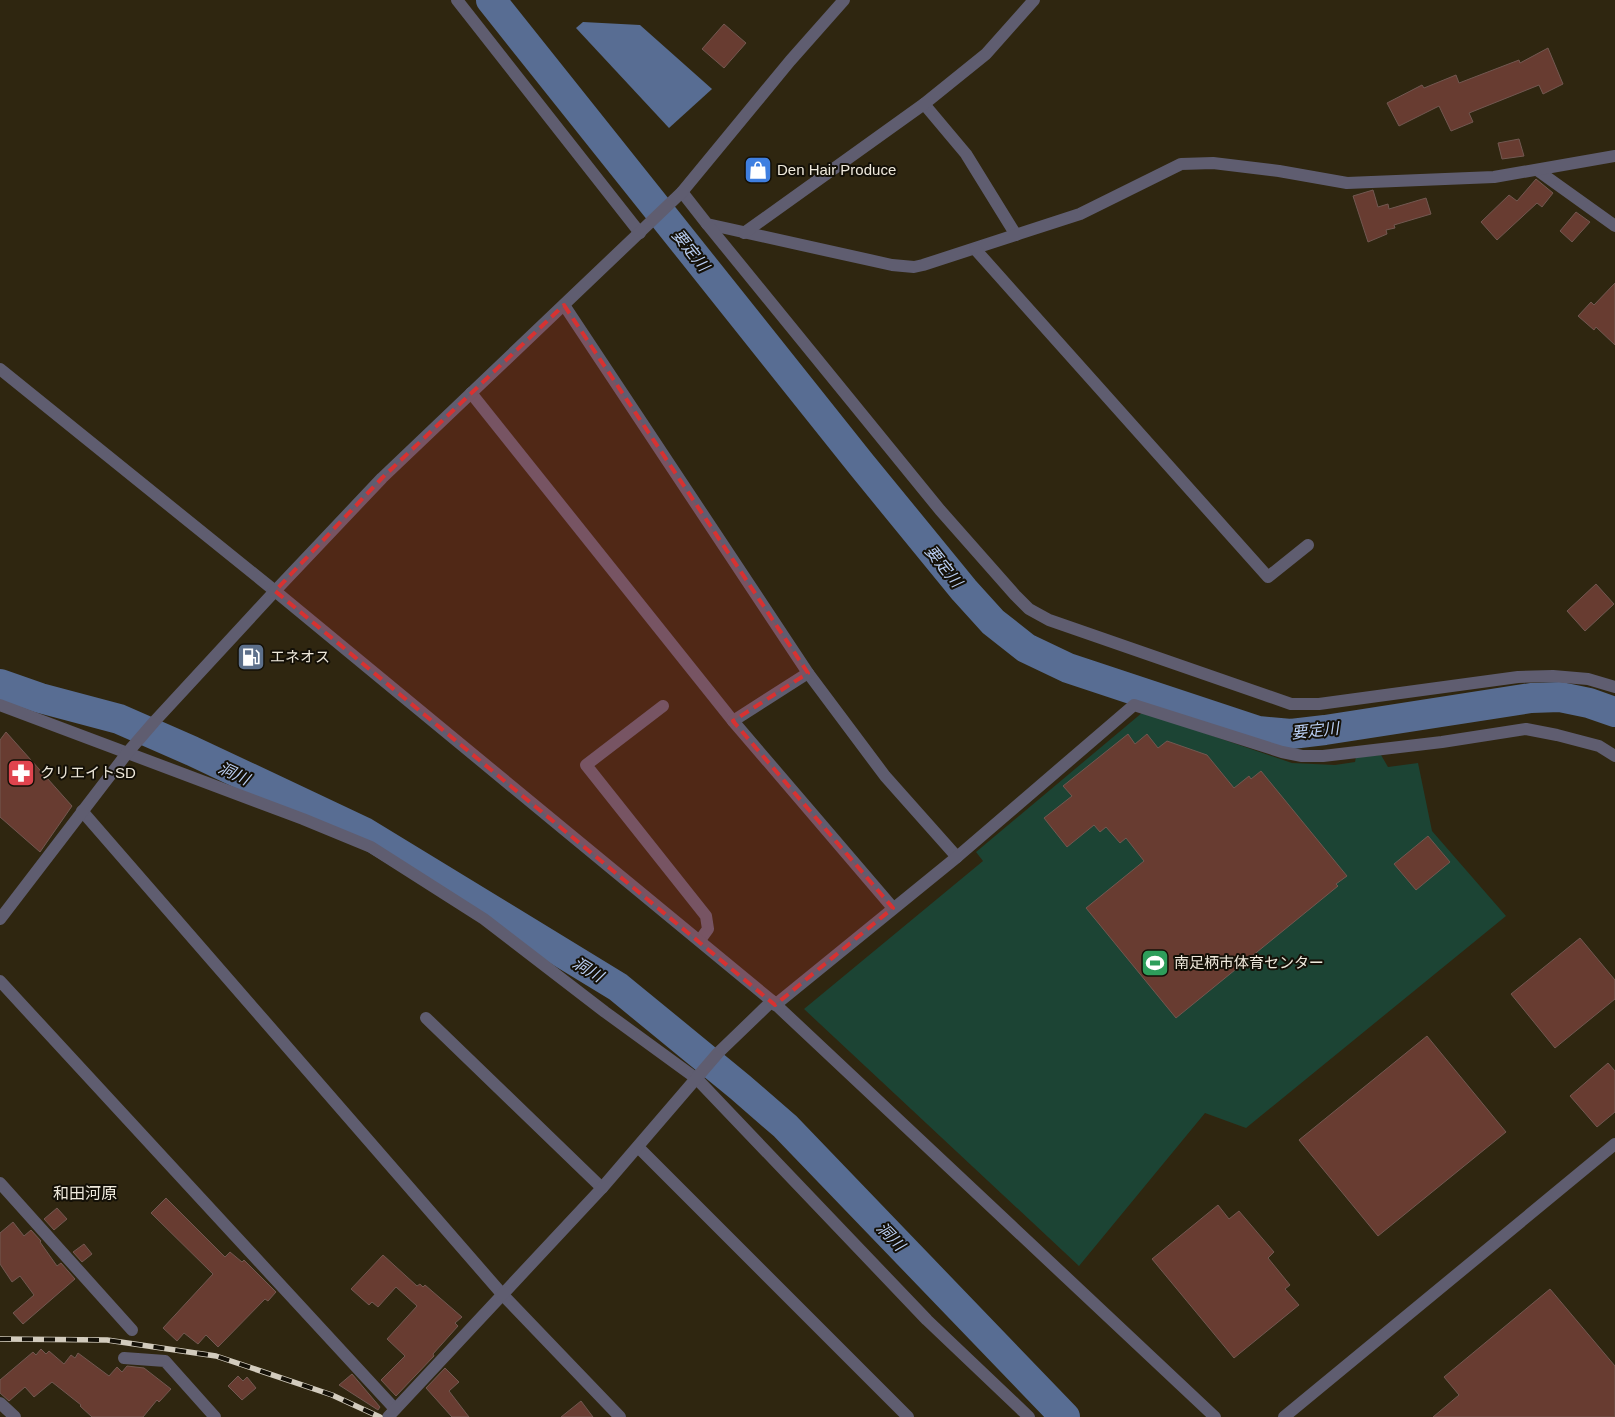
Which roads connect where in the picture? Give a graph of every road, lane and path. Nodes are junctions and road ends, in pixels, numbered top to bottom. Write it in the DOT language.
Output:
graph roads {
  1 [pos="457,0"];
  2 [pos="844,0"];
  3 [pos="1034,0"];
  4 [pos="924,104"];
  5 [pos="1615,156"];
  6 [pos="1537,170"];
  7 [pos="682,192"];
  8 [pos="707,224"];
  9 [pos="1615,226"];
  10 [pos="640,233"];
  11 [pos="744,233"];
  12 [pos="1016,235"];
  13 [pos="975,249"];
  14 [pos="564,305"];
  15 [pos="0,369"];
  16 [pos="471,393"];
  17 [pos="1308,545"];
  18 [pos="275,591"];
  19 [pos="808,673"];
  20 [pos="1615,687"];
  21 [pos="0,705"];
  22 [pos="664,706"];
  23 [pos="733,721"];
  24 [pos="128,752"];
  25 [pos="1615,756"];
  26 [pos="82,811"];
  27 [pos="957,857"];
  28 [pos="893,908"];
  29 [pos="0,919"];
  30 [pos="700,940"];
  31 [pos="0,981"];
  32 [pos="774,1003"];
  33 [pos="426,1018"];
  34 [pos="700,1076"];
  35 [pos="1615,1144"];
  36 [pos="638,1147"];
  37 [pos="0,1183"];
  38 [pos="602,1188"];
  39 [pos="502,1294"];
  40 [pos="132,1330"];
  41 [pos="124,1358"];
  42 [pos="0,1404"];
  43 [pos="392,1413"];
  44 [pos="15,1417"];
  45 [pos="215,1417"];
  46 [pos="620,1417"];
  47 [pos="908,1417"];
  48 [pos="1029,1417"];
  49 [pos="1215,1417"];
  50 [pos="1284,1417"];
  1 -- 10 [label="street"];
  2 -- 7 [label="street"];
  3 -- 4 [label="street"];
  4 -- 11 [label="street"];
  4 -- 12 [label="street"];
  5 -- 6 [label="street"];
  6 -- 9 [label="street"];
  6 -- 12 [label="street"];
  7 -- 8 [label="street"];
  7 -- 10 [label="street"];
  8 -- 11 [label="street"];
  8 -- 20 [label="street"];
  10 -- 14 [label="street"];
  11 -- 13 [label="street"];
  12 -- 13 [label="street"];
  13 -- 17 [label="street"];
  14 -- 16 [label="street"];
  14 -- 19 [label="street"];
  15 -- 18 [label="street"];
  16 -- 18 [label="street"];
  16 -- 23 [label="street"];
  18 -- 24 [label="street"];
  18 -- 30 [label="street"];
  19 -- 23 [label="street"];
  19 -- 27 [label="street"];
  21 -- 24 [label="street"];
  22 -- 30 [label="street"];
  23 -- 28 [label="street"];
  24 -- 26 [label="street"];
  24 -- 34 [label="street"];
  25 -- 27 [label="street"];
  26 -- 29 [label="street"];
  26 -- 39 [label="street"];
  27 -- 28 [label="street"];
  28 -- 32 [label="street"];
  30 -- 32 [label="street"];
  31 -- 43 [label="street"];
  32 -- 34 [label="street"];
  32 -- 49 [label="street"];
  33 -- 38 [label="street"];
  34 -- 36 [label="street"];
  34 -- 48 [label="street"];
  35 -- 50 [label="street"];
  36 -- 38 [label="street"];
  36 -- 47 [label="street"];
  37 -- 40 [label="street"];
  38 -- 39 [label="street"];
  39 -- 43 [label="street"];
  39 -- 46 [label="street"];
  41 -- 45 [label="street"];
  42 -- 44 [label="street"];
}
